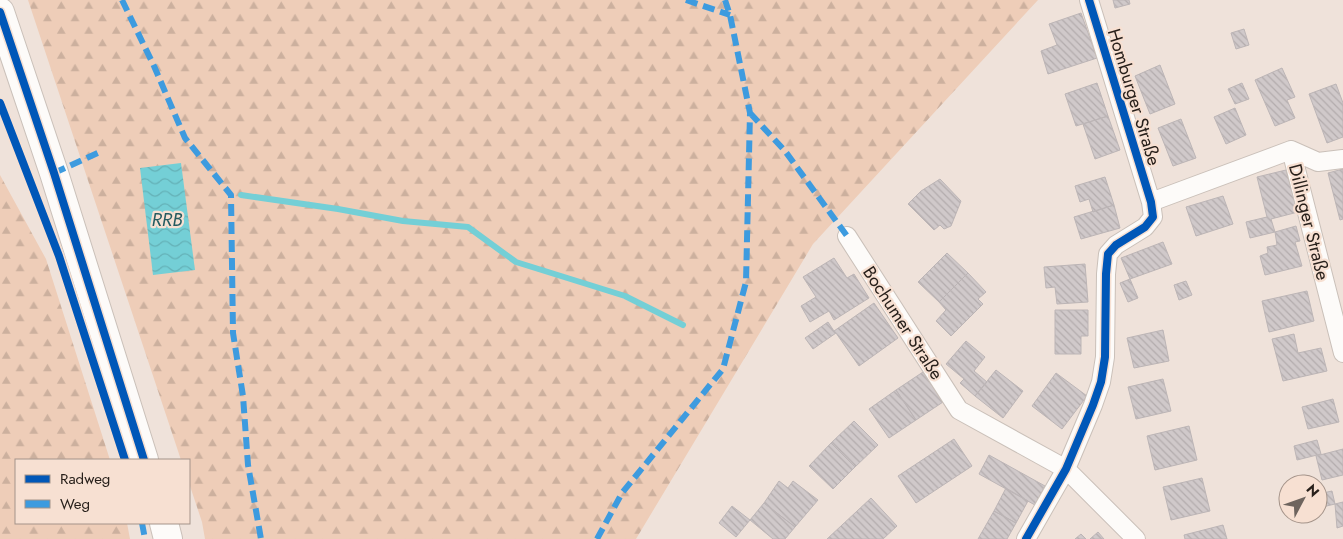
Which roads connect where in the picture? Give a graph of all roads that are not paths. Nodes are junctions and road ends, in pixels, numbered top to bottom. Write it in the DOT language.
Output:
graph roads {
  1 [pos="1089,0"];
  2 [pos="0,12"];
  3 [pos="1291,150"];
  4 [pos="1343,159"];
  5 [pos="1151,202"];
  6 [pos="847,236"];
  7 [pos="1343,353"];
  8 [pos="144,459"];
  9 [pos="1066,469"];
  10 [pos="164,524"];
  11 [pos="168,539"];
  12 [pos="1026,539"];
  13 [pos="1136,539"];
  1 -- 5 [label="street, Homburger Straße"];
  2 -- 8 [label="main road"];
  3 -- 4 [label="street"];
  3 -- 5 [label="street"];
  3 -- 7 [label="street, Dillinger Straße"];
  5 -- 9 [label="street"];
  6 -- 9 [label="street, Bochumer Straße"];
  9 -- 12 [label="street"];
  9 -- 13 [label="street"];
  10 -- 11 [label="main road"];
}
